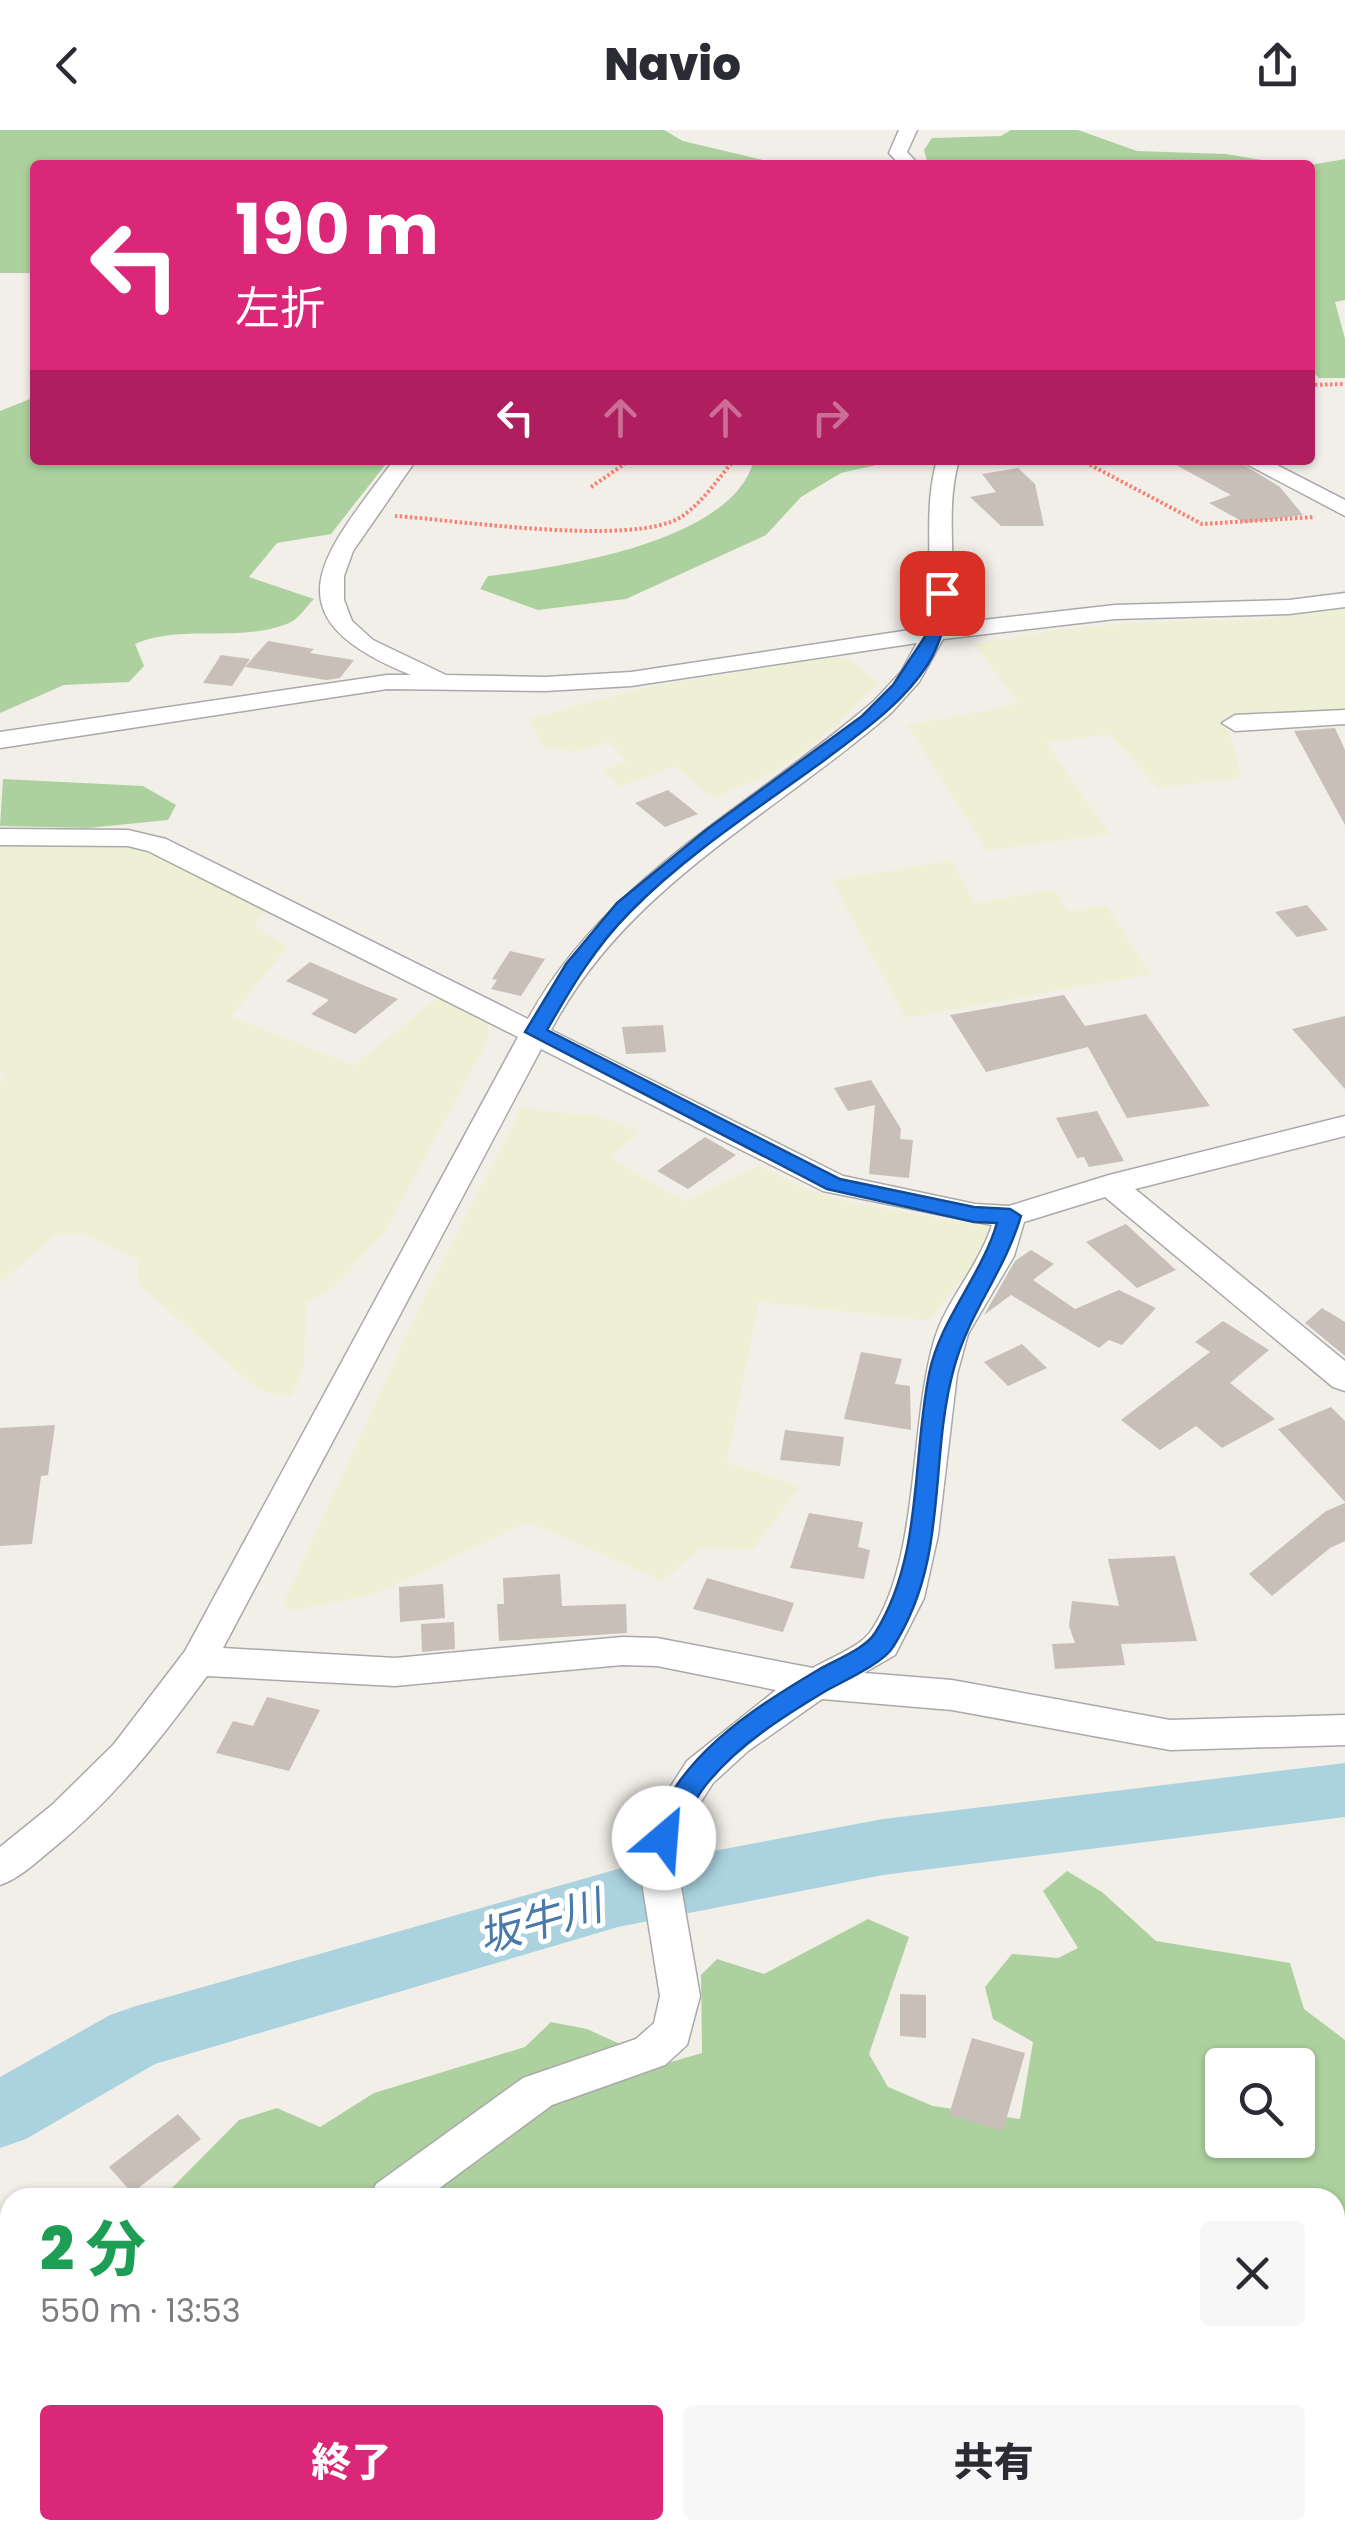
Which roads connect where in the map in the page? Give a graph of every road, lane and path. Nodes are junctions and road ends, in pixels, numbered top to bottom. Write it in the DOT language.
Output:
graph roads {
  1 [pos="908,130"];
  2 [pos="905,160"];
  3 [pos="1345,384"];
  4 [pos="1315,385"];
  5 [pos="401,465"];
  6 [pos="623,465"];
  7 [pos="730,465"];
  8 [pos="946,465"];
  9 [pos="1090,465"];
  10 [pos="1260,465"];
  11 [pos="591,487"];
  12 [pos="1345,509"];
  13 [pos="359,520"];
  14 [pos="1345,600"];
  15 [pos="936,632"];
  16 [pos="448,684"];
  17 [pos="1344,719"];
  18 [pos="1236,723"];
  19 [pos="0,740"];
  20 [pos="0,837"];
  21 [pos="536,1032"];
  22 [pos="1345,1126"];
  23 [pos="1109,1185"];
  24 [pos="1010,1216"];
  25 [pos="1345,1379"];
  26 [pos="198,1661"];
  27 [pos="821,1684"];
  28 [pos="1345,1730"];
  29 [pos="0,1869"];
  30 [pos="405,2188"];
  1 -- 2 [label="street"];
  3 -- 4 [label="path"];
  5 -- 13 [label="street"];
  6 -- 11 [label="path"];
  7 -- 13 [label="path"];
  8 -- 15 [label="street"];
  9 -- 12 [label="path"];
  10 -- 12 [label="street"];
  13 -- 16 [label="street"];
  14 -- 15 [label="street"];
  15 -- 16 [label="street"];
  15 -- 21 [label="street"];
  16 -- 19 [label="street"];
  17 -- 18 [label="street"];
  20 -- 21 [label="street"];
  21 -- 24 [label="street"];
  21 -- 26 [label="street"];
  22 -- 23 [label="street"];
  23 -- 24 [label="street"];
  23 -- 25 [label="street"];
  24 -- 27 [label="street"];
  26 -- 27 [label="street"];
  26 -- 29 [label="street"];
  27 -- 28 [label="street"];
  27 -- 30 [label="street"];
}
